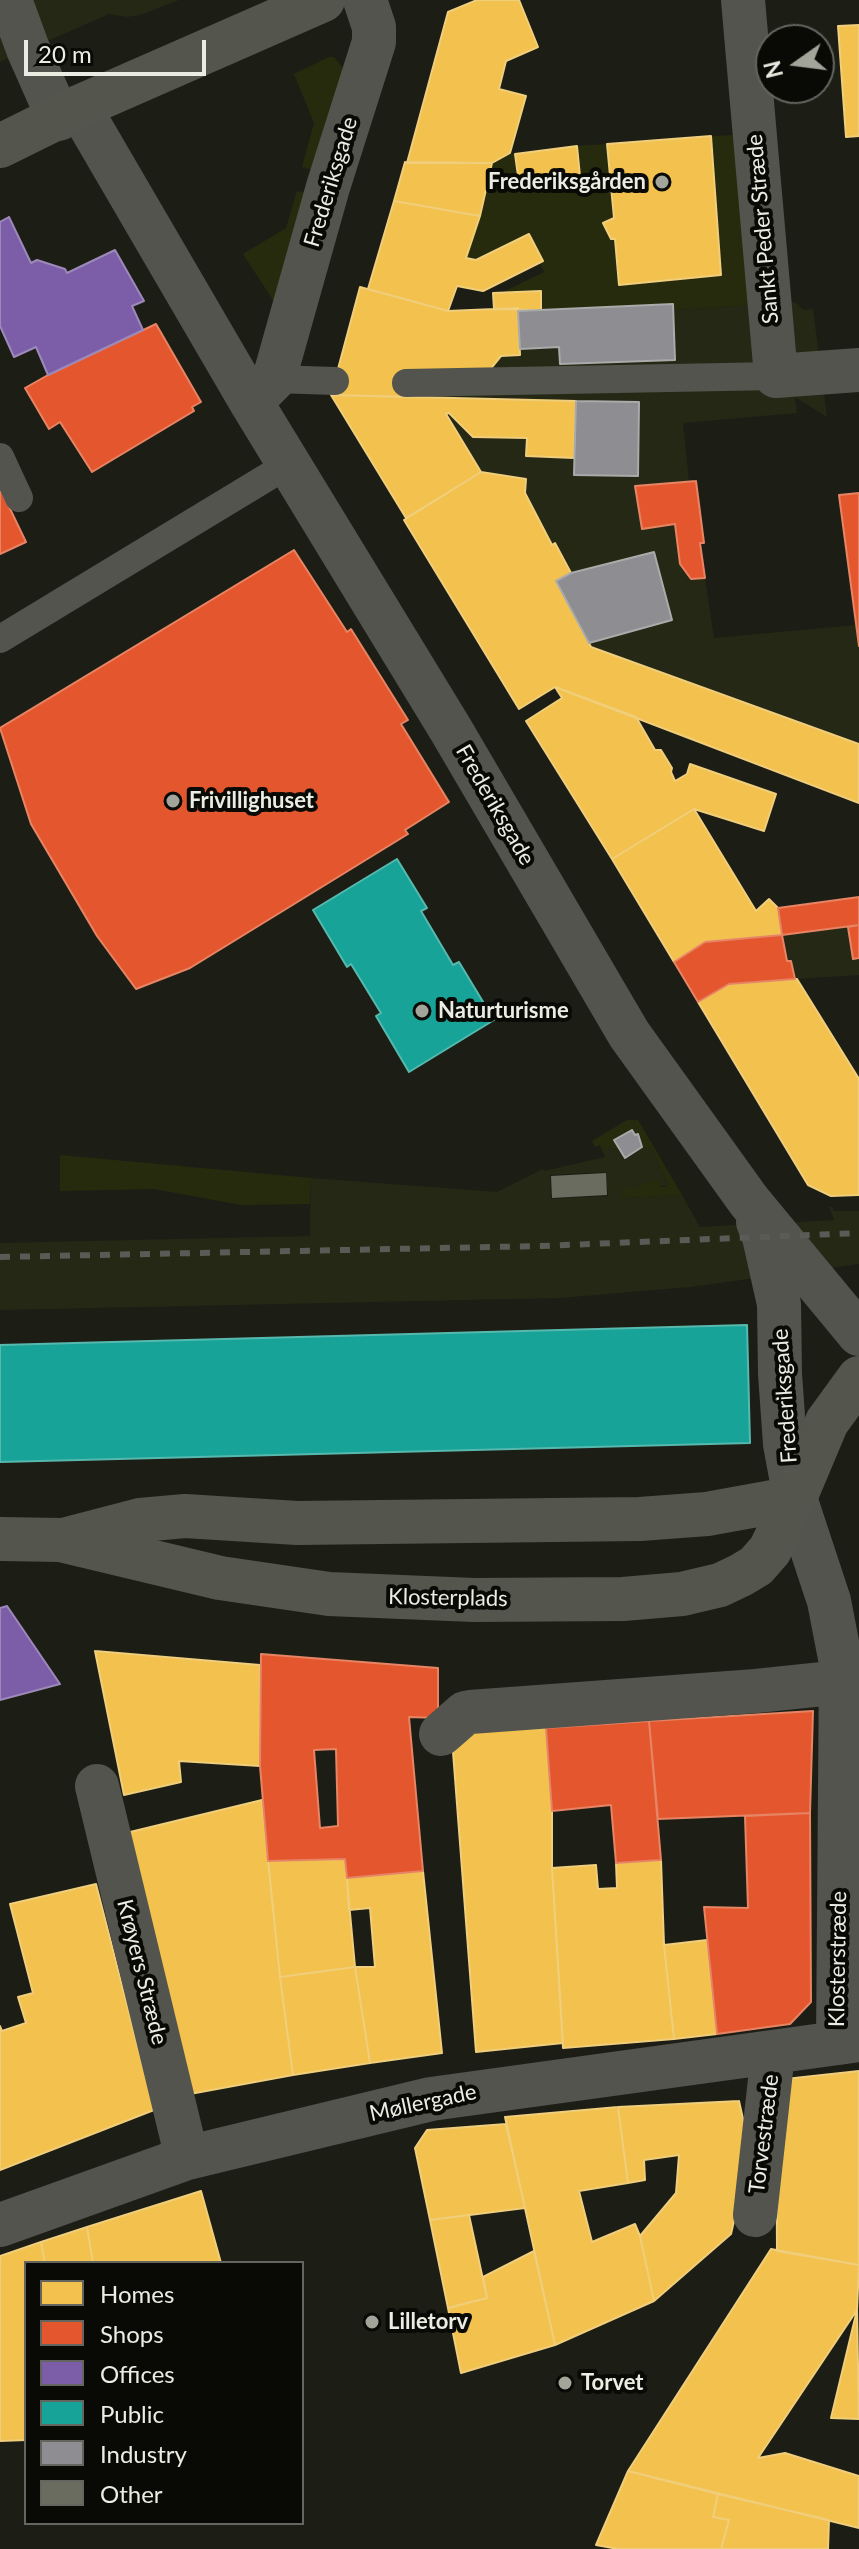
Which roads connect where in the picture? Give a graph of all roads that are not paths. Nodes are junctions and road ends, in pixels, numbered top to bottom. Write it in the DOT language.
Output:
graph roads {
  1 [pos="10,0"];
  2 [pos="323,0"];
  3 [pos="365,0"];
  4 [pos="743,0"];
  5 [pos="69,113"];
  6 [pos="0,146"];
  7 [pos="859,370"];
  8 [pos="776,376"];
  9 [pos="335,381"];
  10 [pos="406,383"];
  11 [pos="262,390"];
  12 [pos="0,457"];
  13 [pos="289,464"];
  14 [pos="19,498"];
  15 [pos="0,639"];
  16 [pos="749,1201"];
  17 [pos="859,1334"];
  18 [pos="859,1378"];
  19 [pos="795,1498"];
  20 [pos="3,1539"];
  21 [pos="61,1540"];
  22 [pos="842,1682"];
  23 [pos="441,1734"];
  24 [pos="97,1786"];
  25 [pos="848,2042"];
  26 [pos="773,2053"];
  27 [pos="187,2158"];
  28 [pos="755,2215"];
  29 [pos="0,2225"];
  1 -- 5 [label="street, Frederiksgade"];
  2 -- 5 [label="street"];
  3 -- 11 [label="street, Frederiksgade"];
  4 -- 8 [label="street, Sankt Peder Stræde"];
  5 -- 6 [label="street"];
  5 -- 11 [label="street, Frederiksgade"];
  7 -- 8 [label="street"];
  8 -- 10 [label="lane"];
  9 -- 11 [label="lane"];
  11 -- 13 [label="street, Frederiksgade"];
  12 -- 14 [label="lane"];
  13 -- 15 [label="lane"];
  13 -- 16 [label="street, Frederiksgade"];
  16 -- 17 [label="street, Frederiksgade"];
  16 -- 19 [label="street, Frederiksgade"];
  18 -- 19 [label="street, Klosterplads"];
  19 -- 21 [label="street, Klosterplads"];
  19 -- 21 [label="street, Klosterplads"];
  19 -- 22 [label="street, Klosterstræde"];
  20 -- 21 [label="street, Klosterplads"];
  22 -- 23 [label="street"];
  22 -- 25 [label="street, Klosterstræde"];
  24 -- 27 [label="street, Krøyers Stræde"];
  25 -- 26 [label="street, Møllergade"];
  26 -- 27 [label="street, Møllergade"];
  26 -- 28 [label="street, Torvestræde"];
  27 -- 29 [label="street, Møllergade"];
}
